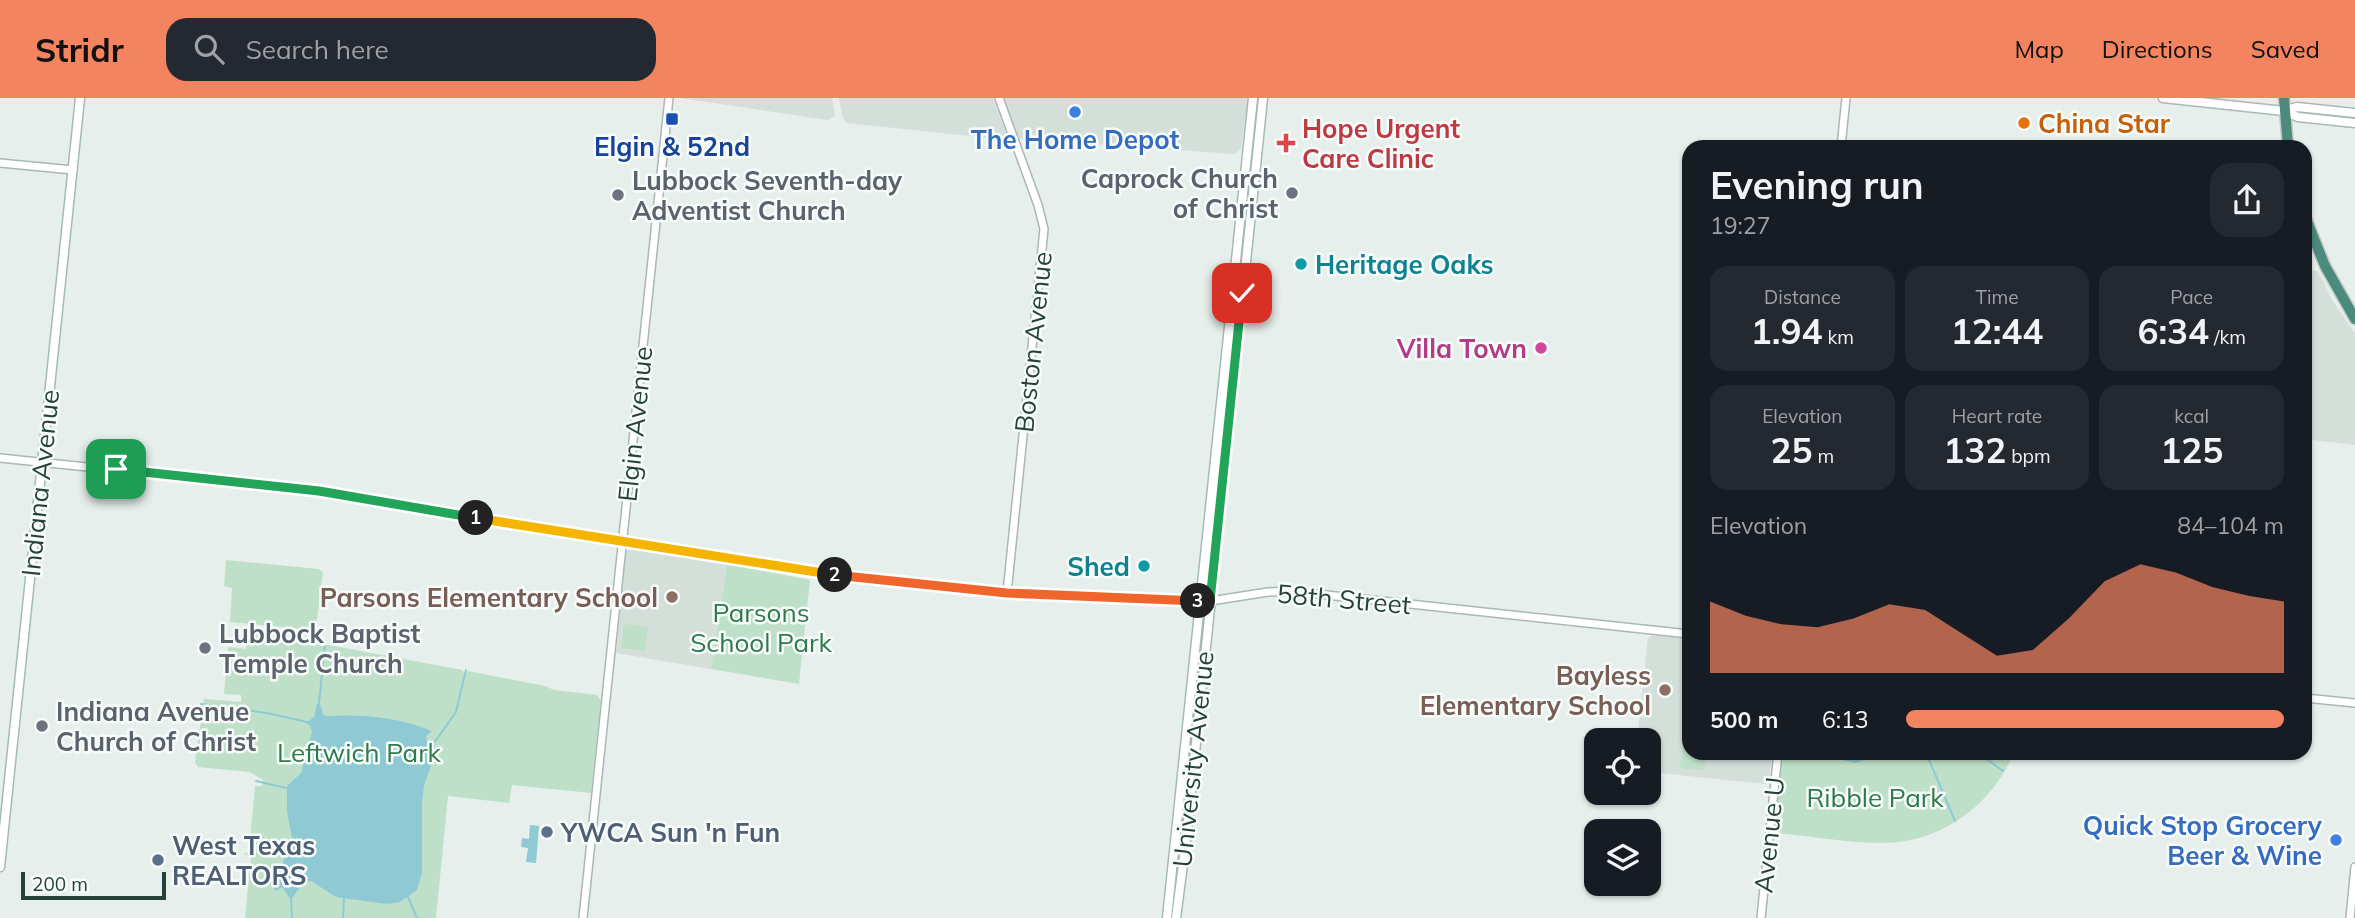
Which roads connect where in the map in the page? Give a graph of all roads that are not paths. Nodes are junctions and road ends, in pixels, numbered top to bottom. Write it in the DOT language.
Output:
graph roads {
  1 [pos="80,98"];
  2 [pos="669,98"];
  3 [pos="999,98"];
  4 [pos="1253,98"];
  5 [pos="1263,98"];
  6 [pos="1846,98"];
  7 [pos="2163,98"];
  8 [pos="2284,98"];
  9 [pos="2284,111"];
  10 [pos="2355,113"];
  11 [pos="2355,123"];
  12 [pos="1842,140"];
  13 [pos="2287,140"];
  14 [pos="0,163"];
  15 [pos="73,170"];
  16 [pos="2312,234"];
  17 [pos="2355,319"];
  18 [pos="0,458"];
  19 [pos="42,462"];
  20 [pos="623,542"];
  21 [pos="1007,593"];
  22 [pos="1206,601"];
  23 [pos="1682,633"];
  24 [pos="2312,699"];
  25 [pos="2355,703"];
  26 [pos="1777,760"];
  27 [pos="0,867"];
  28 [pos="2355,867"];
  29 [pos="583,918"];
  30 [pos="1167,918"];
  31 [pos="1176,918"];
  32 [pos="1760,918"];
  33 [pos="2350,918"];
  1 -- 15 [label="main road, Indiana Avenue"];
  2 -- 20 [label="street, Elgin Avenue"];
  3 -- 21 [label="street, Boston Avenue"];
  4 -- 22 [label="main road, University Avenue"];
  5 -- 22 [label="main road, University Avenue"];
  6 -- 12 [label="street"];
  7 -- 9 [label="main road"];
  8 -- 9 [label="highway"];
  9 -- 10 [label="main road"];
  9 -- 11 [label="main road"];
  9 -- 13 [label="highway"];
  14 -- 15 [label="street"];
  15 -- 19 [label="main road, Indiana Avenue"];
  16 -- 17 [label="highway"];
  18 -- 19 [label="street, 58th Street"];
  19 -- 20 [label="street, 58th Street"];
  19 -- 27 [label="main road, Indiana Avenue"];
  20 -- 21 [label="street, 58th Street"];
  20 -- 29 [label="street, Elgin Avenue"];
  21 -- 22 [label="street, 58th Street"];
  22 -- 23 [label="street, 58th Street"];
  22 -- 30 [label="main road, University Avenue"];
  22 -- 31 [label="main road, University Avenue"];
  24 -- 25 [label="street"];
  26 -- 32 [label="street, Avenue U"];
  28 -- 33 [label="street"];
}
